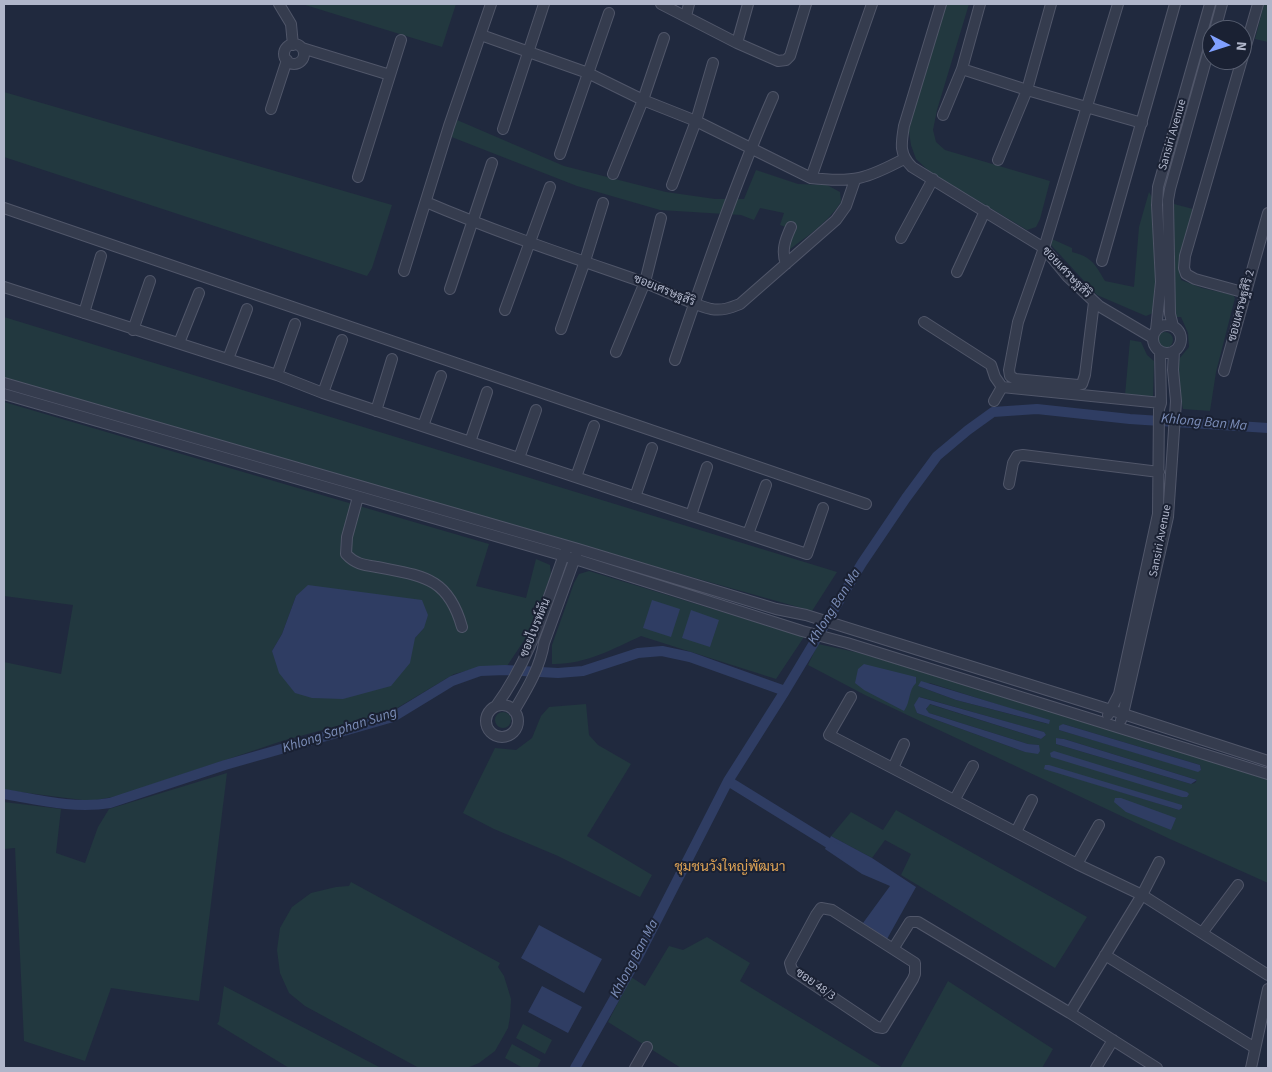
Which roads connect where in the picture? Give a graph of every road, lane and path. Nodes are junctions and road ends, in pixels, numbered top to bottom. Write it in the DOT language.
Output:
graph roads {
  1 [pos="279,4"];
  2 [pos="492,4"];
  3 [pos="544,4"];
  4 [pos="661,4"];
  5 [pos="689,4"];
  6 [pos="748,4"];
  7 [pos="806,4"];
  8 [pos="872,4"];
  9 [pos="941,4"];
  10 [pos="980,4"];
  11 [pos="1051,4"];
  12 [pos="1118,4"];
  13 [pos="1175,4"];
  14 [pos="1210,4"];
  15 [pos="1222,4"];
  16 [pos="1258,4"];
  17 [pos="609,13"];
  18 [pos="686,16"];
  19 [pos="1218,20"];
  20 [pos="480,35"];
  21 [pos="664,38"];
  22 [pos="401,40"];
  23 [pos="737,43"];
  24 [pos="297,46"];
  25 [pos="529,52"];
  26 [pos="287,60"];
  27 [pos="713,63"];
  28 [pos="962,69"];
  29 [pos="1203,70"];
  30 [pos="588,73"];
  31 [pos="390,75"];
  32 [pos="1027,90"];
  33 [pos="773,97"];
  34 [pos="642,100"];
  35 [pos="1086,106"];
  36 [pos="271,109"];
  37 [pos="943,115"];
  38 [pos="696,122"];
  39 [pos="1142,123"];
  40 [pos="502,129"];
  41 [pos="750,149"];
  42 [pos="560,154"];
  43 [pos="1168,154"];
  44 [pos="1178,158"];
  45 [pos="904,159"];
  46 [pos="998,160"];
  47 [pos="492,163"];
  48 [pos="613,174"];
  49 [pos="358,177"];
  50 [pos="811,178"];
  51 [pos="933,179"];
  52 [pos="855,180"];
  53 [pos="672,185"];
  54 [pos="550,187"];
  55 [pos="426,202"];
  56 [pos="603,203"];
  57 [pos="4,208"];
  58 [pos="985,211"];
  59 [pos="1268,213"];
  60 [pos="661,218"];
  61 [pos="473,222"];
  62 [pos="791,227"];
  63 [pos="901,238"];
  64 [pos="530,243"];
  65 [pos="1165,243"];
  66 [pos="1044,248"];
  67 [pos="101,256"];
  68 [pos="1102,261"];
  69 [pos="585,262"];
  70 [pos="786,264"];
  71 [pos="404,271"];
  72 [pos="958,272"];
  73 [pos="150,280"];
  74 [pos="645,282"];
  75 [pos="4,287"];
  76 [pos="450,289"];
  77 [pos="199,292"];
  78 [pos="1246,293"];
  79 [pos="1094,302"];
  80 [pos="694,303"];
  81 [pos="247,309"];
  82 [pos="505,310"];
  83 [pos="84,313"];
  84 [pos="924,322"];
  85 [pos="295,324"];
  86 [pos="1173,326"];
  87 [pos="561,329"];
  88 [pos="133,330"];
  89 [pos="1154,334"];
  90 [pos="342,340"];
  91 [pos="179,344"];
  92 [pos="1160,351"];
  93 [pos="1174,351"];
  94 [pos="616,352"];
  95 [pos="228,359"];
  96 [pos="392,359"];
  97 [pos="675,360"];
  98 [pos="1224,371"];
  99 [pos="277,375"];
  100 [pos="441,376"];
  101 [pos="4,383"];
  102 [pos="1002,387"];
  103 [pos="487,392"];
  104 [pos="323,393"];
  105 [pos="4,394"];
  106 [pos="994,401"];
  107 [pos="1160,406"];
  108 [pos="536,410"];
  109 [pos="376,411"];
  110 [pos="423,426"];
  111 [pos="594,426"];
  112 [pos="470,442"];
  113 [pos="652,448"];
  114 [pos="518,458"];
  115 [pos="708,467"];
  116 [pos="1159,472"];
  117 [pos="576,477"];
  118 [pos="1009,484"];
  119 [pos="766,485"];
  120 [pos="358,497"];
  121 [pos="635,497"];
  122 [pos="866,504"];
  123 [pos="823,508"];
  124 [pos="691,515"];
  125 [pos="748,534"];
  126 [pos="565,551"];
  127 [pos="576,554"];
  128 [pos="1154,556"];
  129 [pos="462,627"];
  130 [pos="851,697"];
  131 [pos="496,706"];
  132 [pos="1111,710"];
  133 [pos="514,711"];
  134 [pos="1123,714"];
  135 [pos="1102,721"];
  136 [pos="1117,727"];
  137 [pos="904,744"];
  138 [pos="1218,746"];
  139 [pos="1214,757"];
  140 [pos="1268,761"];
  141 [pos="973,766"];
  142 [pos="893,768"];
  143 [pos="1268,774"];
  144 [pos="955,799"];
  145 [pos="1032,800"];
  146 [pos="1099,825"];
  147 [pos="1016,832"];
  148 [pos="1159,862"];
  149 [pos="1077,864"];
  150 [pos="1238,885"];
  151 [pos="1142,895"];
  152 [pos="1202,933"];
  153 [pos="892,949"];
  154 [pos="1105,955"];
  155 [pos="1268,975"];
  156 [pos="1268,989"];
  157 [pos="1070,1013"];
  158 [pos="1113,1040"];
  159 [pos="647,1047"];
  160 [pos="1255,1048"];
  161 [pos="636,1068"];
  162 [pos="1096,1068"];
  163 [pos="1157,1068"];
  164 [pos="1251,1068"];
  1 -- 24 [label="street"];
  2 -- 20 [label="street"];
  3 -- 25 [label="street"];
  4 -- 18 [label="street"];
  5 -- 18 [label="street"];
  6 -- 23 [label="street"];
  7 -- 23 [label="street"];
  8 -- 50 [label="street"];
  9 -- 45 [label="street"];
  10 -- 28 [label="street"];
  11 -- 32 [label="street"];
  12 -- 35 [label="street"];
  13 -- 39 [label="street"];
  14 -- 43 [label="street, Sansiri Avenue"];
  15 -- 19 [label="street"];
  16 -- 78 [label="street"];
  17 -- 30 [label="street"];
  18 -- 23 [label="street"];
  20 -- 25 [label="street"];
  20 -- 55 [label="street"];
  21 -- 34 [label="street"];
  22 -- 31 [label="street"];
  24 -- 26 [label="street"];
  24 -- 26 [label="street"];
  24 -- 31 [label="street"];
  25 -- 30 [label="street"];
  25 -- 40 [label="street"];
  26 -- 36 [label="street"];
  27 -- 38 [label="street"];
  28 -- 32 [label="street"];
  28 -- 37 [label="street"];
  29 -- 44 [label="street, Sansiri Avenue"];
  30 -- 34 [label="street"];
  30 -- 42 [label="street"];
  31 -- 49 [label="street"];
  32 -- 35 [label="street"];
  32 -- 46 [label="street"];
  33 -- 41 [label="street"];
  34 -- 38 [label="street"];
  34 -- 48 [label="street"];
  35 -- 39 [label="street"];
  35 -- 66 [label="street"];
  38 -- 41 [label="street"];
  38 -- 53 [label="street"];
  39 -- 68 [label="street"];
  41 -- 50 [label="street"];
  41 -- 80 [label="street"];
  43 -- 44 [label="street"];
  43 -- 65 [label="street, Sansiri Avenue"];
  44 -- 65 [label="street, Sansiri Avenue"];
  45 -- 51 [label="street, ซอยเศรษฐสิริ"];
  45 -- 52 [label="street"];
  47 -- 61 [label="street"];
  50 -- 52 [label="street"];
  51 -- 58 [label="street, ซอยเศรษฐสิริ"];
  51 -- 63 [label="street"];
  52 -- 70 [label="street, ซอยเศรษฐสิริ"];
  54 -- 64 [label="street"];
  55 -- 61 [label="street, ซอยเศรษฐสิริ"];
  55 -- 71 [label="street"];
  56 -- 69 [label="street"];
  57 -- 122 [label="street"];
  58 -- 66 [label="street, ซอยเศรษฐสิริ"];
  58 -- 72 [label="street"];
  59 -- 78 [label="street, ซอยเศรษฐสิริ 2"];
  60 -- 74 [label="street"];
  61 -- 64 [label="street, ซอยเศรษฐสิริ"];
  61 -- 76 [label="street"];
  62 -- 70 [label="street"];
  64 -- 69 [label="street, ซอยเศรษฐสิริ"];
  64 -- 82 [label="street"];
  65 -- 86 [label="street, Sansiri Avenue"];
  65 -- 89 [label="street, Sansiri Avenue"];
  66 -- 79 [label="street, ซอยเศรษฐสิริ"];
  66 -- 79 [label="street"];
  67 -- 83 [label="street"];
  69 -- 74 [label="street, ซอยเศรษฐสิริ"];
  69 -- 87 [label="street"];
  70 -- 80 [label="street, ซอยเศรษฐสิริ"];
  73 -- 88 [label="street"];
  74 -- 80 [label="street, ซอยเศรษฐสิริ"];
  74 -- 94 [label="street"];
  75 -- 83 [label="street"];
  77 -- 91 [label="street"];
  78 -- 98 [label="street, ซอยเศรษฐสิริ 2"];
  79 -- 89 [label="street, ซอยเศรษฐสิริ"];
  80 -- 97 [label="street"];
  81 -- 95 [label="street"];
  83 -- 88 [label="street"];
  84 -- 102 [label="street"];
  85 -- 99 [label="street"];
  86 -- 89 [label="street"];
  86 -- 93 [label="street"];
  88 -- 91 [label="street"];
  89 -- 92 [label="street"];
  90 -- 104 [label="street"];
  91 -- 95 [label="street"];
  92 -- 93 [label="street"];
  92 -- 107 [label="street, Sansiri Avenue"];
  93 -- 128 [label="street, Sansiri Avenue"];
  95 -- 99 [label="street"];
  96 -- 109 [label="street"];
  99 -- 104 [label="street"];
  100 -- 110 [label="street"];
  101 -- 126 [label="street"];
  102 -- 106 [label="street"];
  102 -- 107 [label="street"];
  103 -- 112 [label="street"];
  104 -- 109 [label="street"];
  105 -- 120 [label="street"];
  107 -- 116 [label="street, Sansiri Avenue"];
  108 -- 114 [label="street"];
  109 -- 110 [label="street"];
  110 -- 112 [label="street"];
  111 -- 117 [label="street"];
  112 -- 114 [label="street"];
  113 -- 121 [label="street"];
  114 -- 117 [label="street"];
  115 -- 124 [label="street"];
  116 -- 118 [label="street"];
  116 -- 128 [label="street, Sansiri Avenue"];
  117 -- 121 [label="street"];
  119 -- 125 [label="street"];
  120 -- 126 [label="street"];
  120 -- 129 [label="street"];
  121 -- 124 [label="street"];
  123 -- 125 [label="street"];
  124 -- 125 [label="street"];
  126 -- 127 [label="street"];
  126 -- 131 [label="street, ซอยไบรท์ตัน"];
  127 -- 132 [label="street"];
  127 -- 133 [label="street, ซอยไบรท์ตัน"];
  127 -- 135 [label="street"];
  128 -- 132 [label="street, Sansiri Avenue"];
  128 -- 134 [label="street, Sansiri Avenue"];
  130 -- 142 [label="street"];
  131 -- 133 [label="street"];
  131 -- 133 [label="street, ซอยไบรท์ตัน"];
  132 -- 134 [label="street"];
  132 -- 135 [label="street, Sansiri Avenue"];
  134 -- 136 [label="street, Sansiri Avenue"];
  134 -- 138 [label="street"];
  135 -- 136 [label="street"];
  136 -- 139 [label="street"];
  137 -- 142 [label="street"];
  138 -- 139 [label="street"];
  138 -- 140 [label="street"];
  139 -- 143 [label="street"];
  141 -- 144 [label="street"];
  142 -- 144 [label="street"];
  144 -- 147 [label="street"];
  145 -- 147 [label="street"];
  146 -- 149 [label="street"];
  147 -- 149 [label="street"];
  148 -- 151 [label="street"];
  149 -- 151 [label="street"];
  150 -- 152 [label="street"];
  151 -- 152 [label="street"];
  151 -- 154 [label="street"];
  152 -- 155 [label="street"];
  153 -- 153 [label="street, ซอย 48/3"];
  153 -- 157 [label="street"];
  154 -- 157 [label="street"];
  154 -- 160 [label="street"];
  156 -- 160 [label="street"];
  157 -- 158 [label="street"];
  158 -- 162 [label="street"];
  158 -- 163 [label="street"];
  159 -- 161 [label="street"];
  160 -- 164 [label="street"];
}
